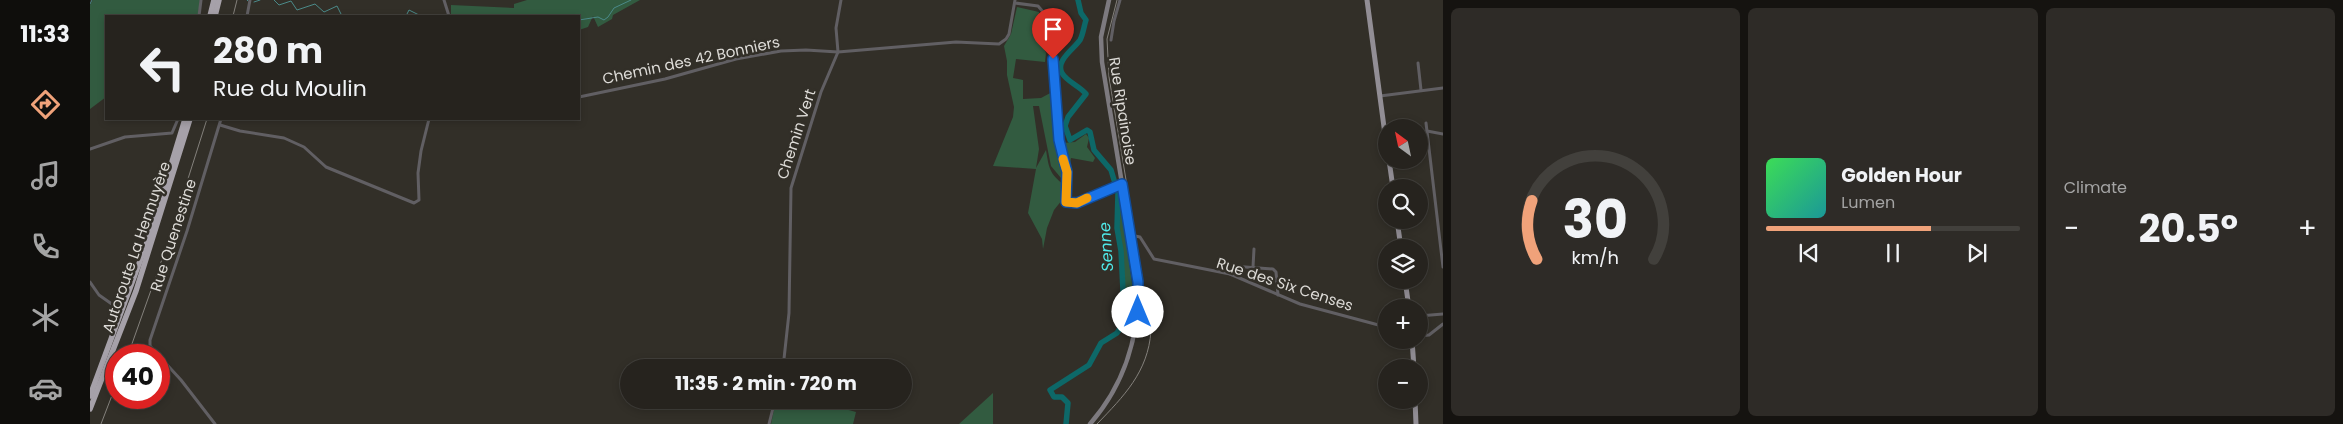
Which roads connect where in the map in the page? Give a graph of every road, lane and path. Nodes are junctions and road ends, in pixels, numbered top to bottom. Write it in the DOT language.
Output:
graph roads {
  1 [pos="201,0"];
  2 [pos="214,0"];
  3 [pos="219,0"];
  4 [pos="250,0"];
  5 [pos="444,0"];
  6 [pos="841,0"];
  7 [pos="1109,0"];
  8 [pos="1120,0"];
  9 [pos="1367,0"];
  10 [pos="1015,1"];
  11 [pos="199,15"];
  12 [pos="210,15"];
  13 [pos="215,15"];
  14 [pos="247,15"];
  15 [pos="450,15"];
  16 [pos="1111,40"];
  17 [pos="838,52"];
  18 [pos="1418,63"];
  19 [pos="1443,88"];
  20 [pos="1421,90"];
  21 [pos="1380,96"];
  22 [pos="580,97"];
  23 [pos="1383,119"];
  24 [pos="178,120"];
  25 [pos="185,120"];
  26 [pos="190,120"];
  27 [pos="221,120"];
  28 [pos="429,120"];
  29 [pos="220,125"];
  30 [pos="1428,131"];
  31 [pos="1443,134"];
  32 [pos="1428,140"];
  33 [pos="90,149"];
  34 [pos="1120,185"];
  35 [pos="1130,235"];
  36 [pos="1254,250"];
  37 [pos="1442,259"];
  38 [pos="1253,267"];
  39 [pos="1443,267"];
  40 [pos="1230,274"];
  41 [pos="90,282"];
  42 [pos="1278,295"];
  43 [pos="116,307"];
  44 [pos="1443,314"];
  45 [pos="1428,315"];
  46 [pos="1443,324"];
  47 [pos="1378,325"];
  48 [pos="1428,335"];
  49 [pos="150,344"];
  50 [pos="784,359"];
  51 [pos="170,369"];
  52 [pos="90,396"];
  53 [pos="90,409"];
  54 [pos="773,409"];
  55 [pos="1415,409"];
  56 [pos="214,424"];
  57 [pos="769,424"];
  58 [pos="1090,424"];
  59 [pos="1416,424"];
  1 -- 11 [label="street"];
  2 -- 12 [label="highway"];
  3 -- 13 [label="highway"];
  4 -- 14 [label="street"];
  5 -- 15 [label="street"];
  6 -- 17 [label="street, Chemin Vert"];
  7 -- 34 [label="street, Rue Ripainoise"];
  8 -- 16 [label="street"];
  9 -- 21 [label="main road"];
  10 -- 17 [label="street, Chemin des 42 Bonniers"];
  10 -- 34 [label="street"];
  17 -- 22 [label="street, Chemin des 42 Bonniers"];
  17 -- 50 [label="street, Chemin Vert"];
  18 -- 20 [label="street"];
  19 -- 20 [label="street"];
  20 -- 21 [label="street"];
  21 -- 23 [label="main road"];
  24 -- 33 [label="street"];
  25 -- 52 [label="highway, Autoroute La Hennuyère"];
  26 -- 53 [label="highway, Autoroute La Hennuyère"];
  27 -- 29 [label="street, Rue Quenestine"];
  28 -- 29 [label="street"];
  29 -- 49 [label="street, Rue Quenestine"];
  30 -- 31 [label="street"];
  32 -- 37 [label="street"];
  34 -- 35 [label="street, Rue Ripainoise"];
  35 -- 40 [label="street, Rue des Six Censes"];
  35 -- 58 [label="street, Rue Ripainoise"];
  36 -- 38 [label="street"];
  37 -- 39 [label="street"];
  38 -- 40 [label="street"];
  38 -- 42 [label="street"];
  40 -- 42 [label="street, Rue des Six Censes"];
  41 -- 43 [label="street"];
  42 -- 47 [label="street, Rue des Six Censes"];
  44 -- 45 [label="street"];
  46 -- 48 [label="street"];
  51 -- 56 [label="street, Rue Quenestine"];
  54 -- 57 [label="street"];
  55 -- 59 [label="main road"];
}
